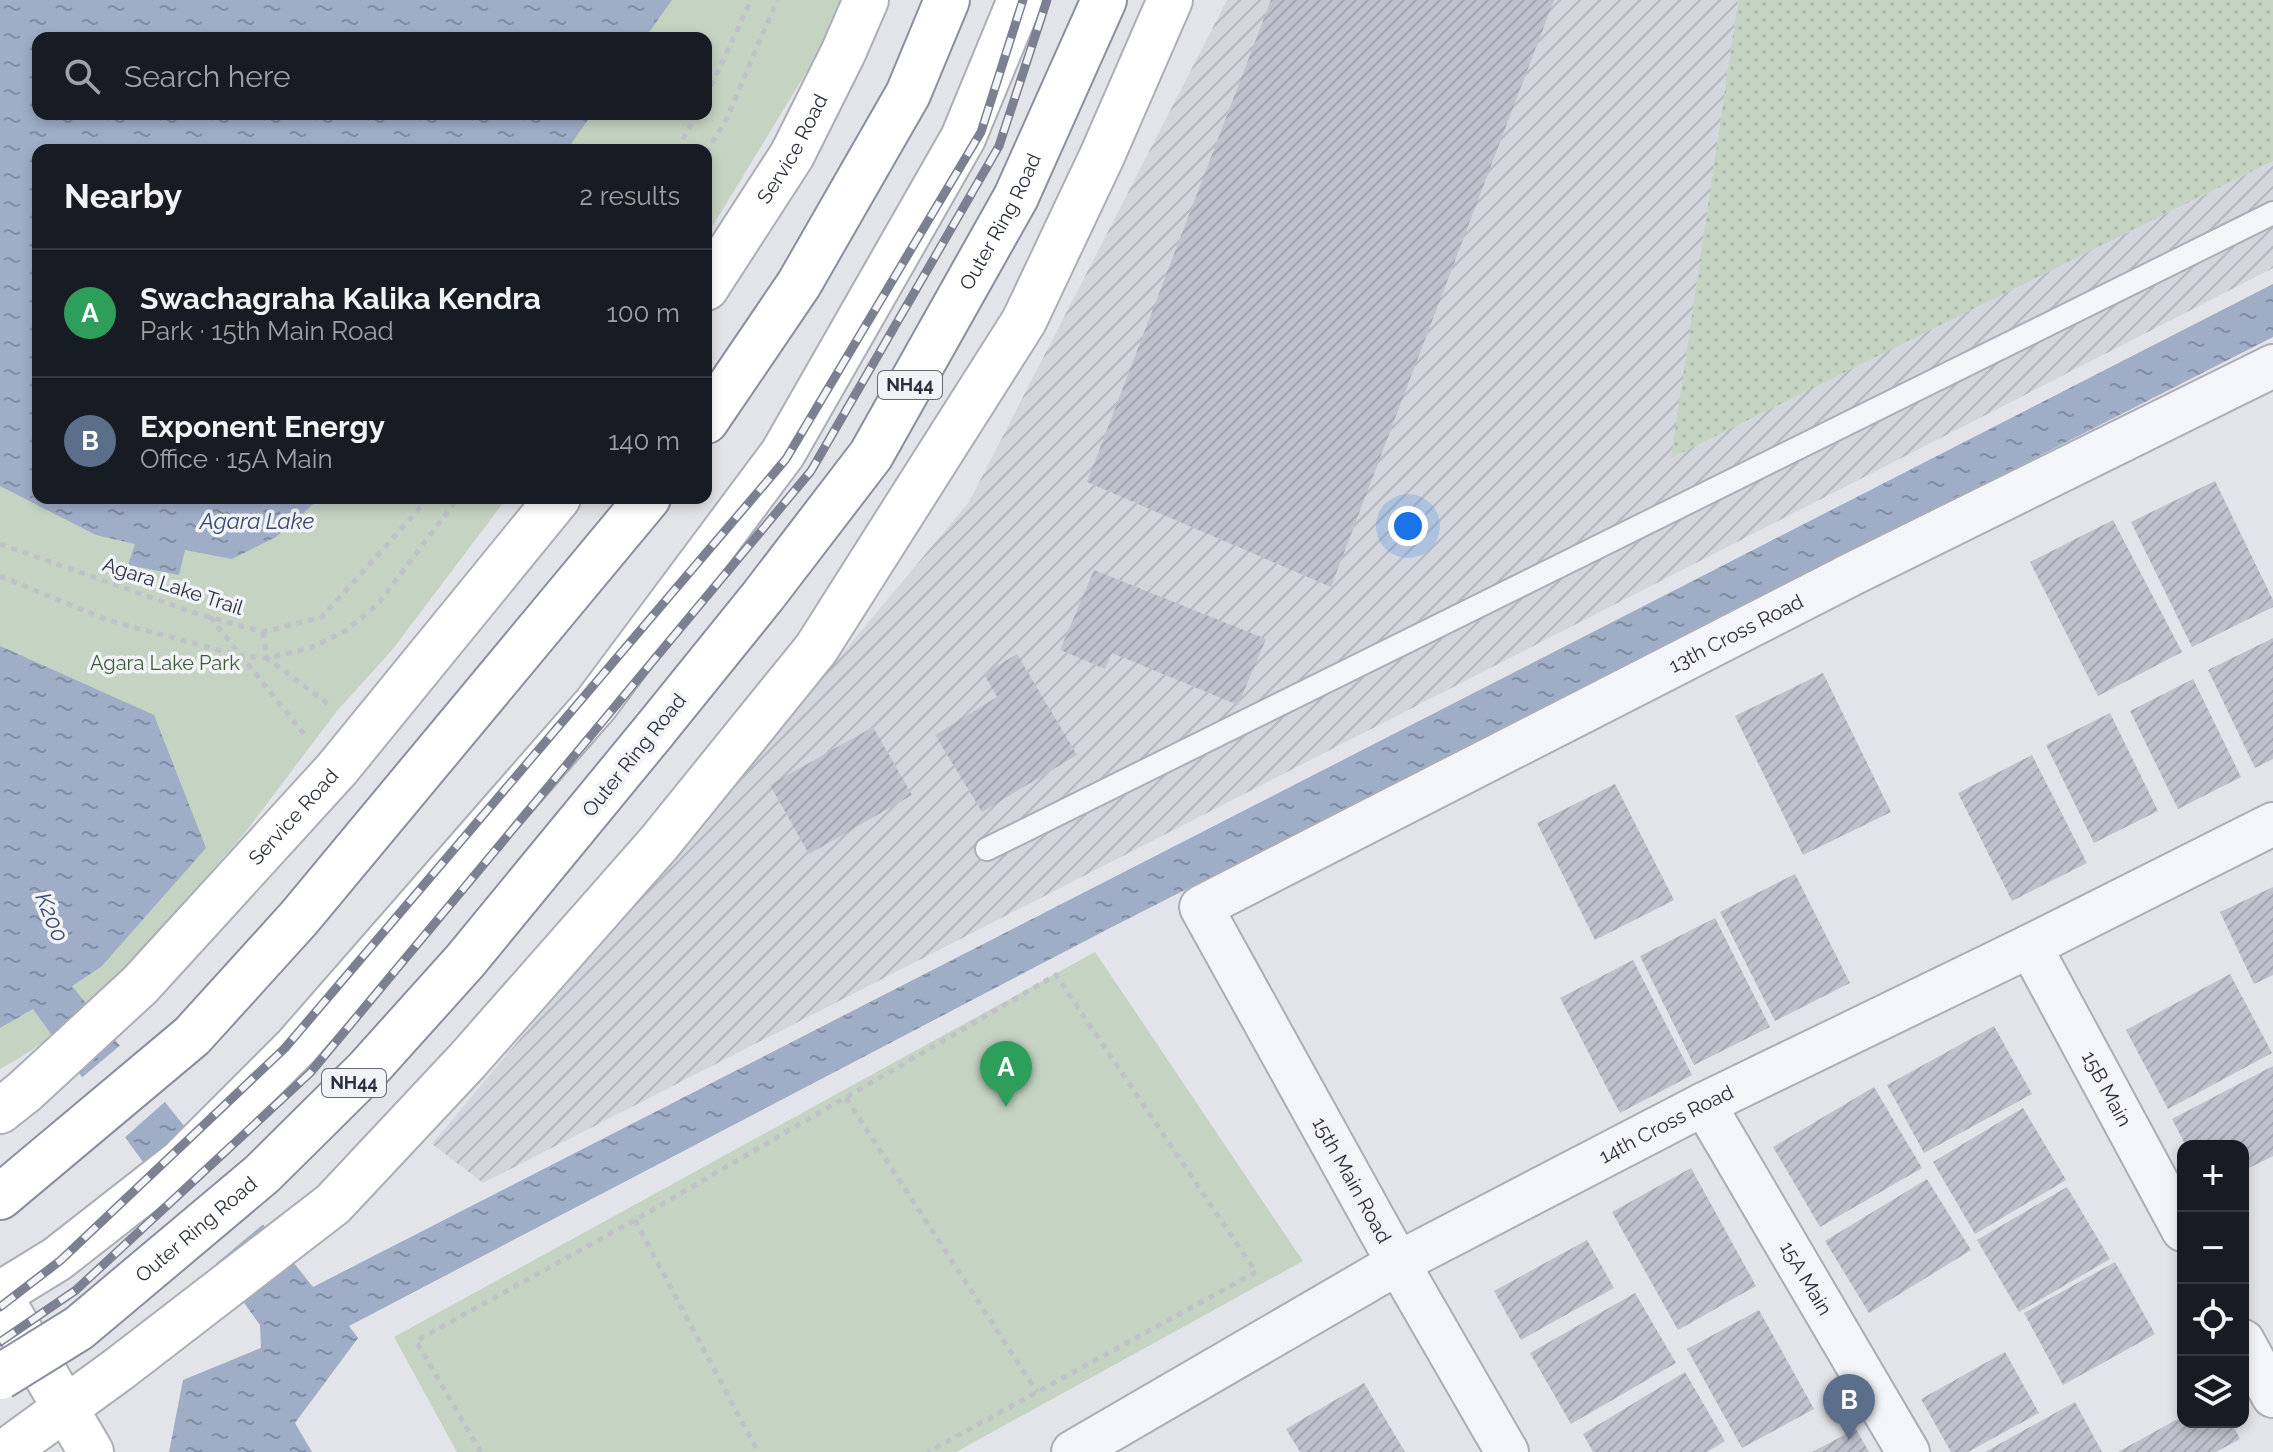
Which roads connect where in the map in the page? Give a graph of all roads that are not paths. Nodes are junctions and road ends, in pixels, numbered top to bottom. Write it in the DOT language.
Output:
graph roads {
  1 [pos="866,0"];
  2 [pos="947,0"];
  3 [pos="1020,0"];
  4 [pos="1104,0"];
  5 [pos="1170,0"];
  6 [pos="2273,213"];
  7 [pos="712,279"];
  8 [pos="2273,366"];
  9 [pos="712,412"];
  10 [pos="553,504"];
  11 [pos="643,504"];
  12 [pos="2273,824"];
  13 [pos="987,849"];
  14 [pos="1201,907"];
  15 [pos="2030,946"];
  16 [pos="1704,1104"];
  17 [pos="0,1111"];
  18 [pos="0,1197"];
  19 [pos="2177,1219"];
  20 [pos="1398,1263"];
  21 [pos="0,1296"];
  22 [pos="2249,1352"];
  23 [pos="0,1377"];
  24 [pos="2273,1396"];
  25 [pos="80,1432"];
  26 [pos="5,1452"];
  27 [pos="1073,1452"];
  28 [pos="1507,1452"];
  29 [pos="1908,1452"];
  1 -- 7 [label="main road, Service Road"];
  2 -- 9 [label="main road"];
  3 -- 21 [label="main road"];
  4 -- 23 [label="main road, Outer Ring Road / NH44, bridge"];
  5 -- 25 [label="main road"];
  6 -- 13 [label="lane"];
  8 -- 14 [label="street, 13th Cross Road"];
  10 -- 17 [label="main road, Service Road"];
  11 -- 18 [label="main road"];
  12 -- 15 [label="street, 14th Cross Road"];
  14 -- 20 [label="street, 15th Main Road"];
  15 -- 16 [label="street, 14th Cross Road"];
  15 -- 19 [label="street, 15B Main"];
  16 -- 20 [label="street, 14th Cross Road"];
  16 -- 29 [label="street, 15A Main"];
  20 -- 27 [label="street, 14th Cross Road"];
  20 -- 28 [label="street, 15th Main Road"];
  21 -- 25 [label="main road"];
  22 -- 24 [label="street"];
  25 -- 26 [label="main road"];
}
